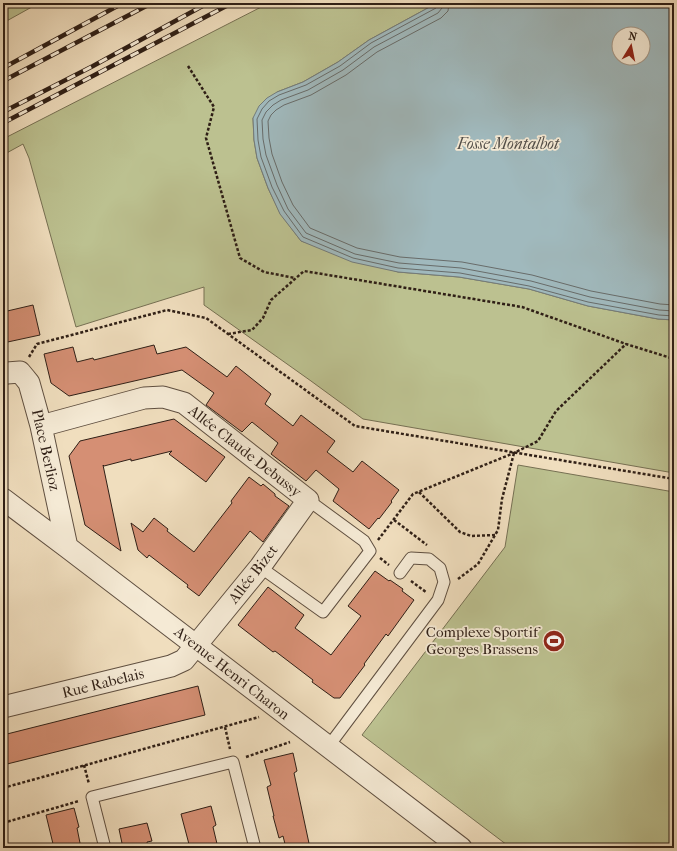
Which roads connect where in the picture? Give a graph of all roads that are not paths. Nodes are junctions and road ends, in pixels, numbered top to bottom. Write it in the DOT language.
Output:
graph roads {
  1 [pos="11,373"];
  2 [pos="41,426"];
  3 [pos="3,500"];
  4 [pos="308,500"];
  5 [pos="68,547"];
  6 [pos="260,567"];
  7 [pos="400,573"];
  8 [pos="196,646"];
  9 [pos="3,707"];
  10 [pos="328,747"];
  11 [pos="104,848"];
  12 [pos="254,848"];
  13 [pos="461,848"];
  1 -- 2 [label="street, Place Berlioz"];
  2 -- 4 [label="street, Allée Claude Debussy"];
  2 -- 5 [label="street, Place Berlioz"];
  3 -- 5 [label="street, Avenue Henri Charon"];
  4 -- 6 [label="street, Allée Bizet"];
  4 -- 6 [label="lane"];
  5 -- 8 [label="street, Avenue Henri Charon"];
  6 -- 8 [label="street, Allée Bizet"];
  7 -- 10 [label="lane"];
  8 -- 9 [label="street, Rue Rabelais"];
  8 -- 10 [label="street, Avenue Henri Charon"];
  10 -- 13 [label="street, Avenue Henri Charon"];
  11 -- 12 [label="lane"];
}
